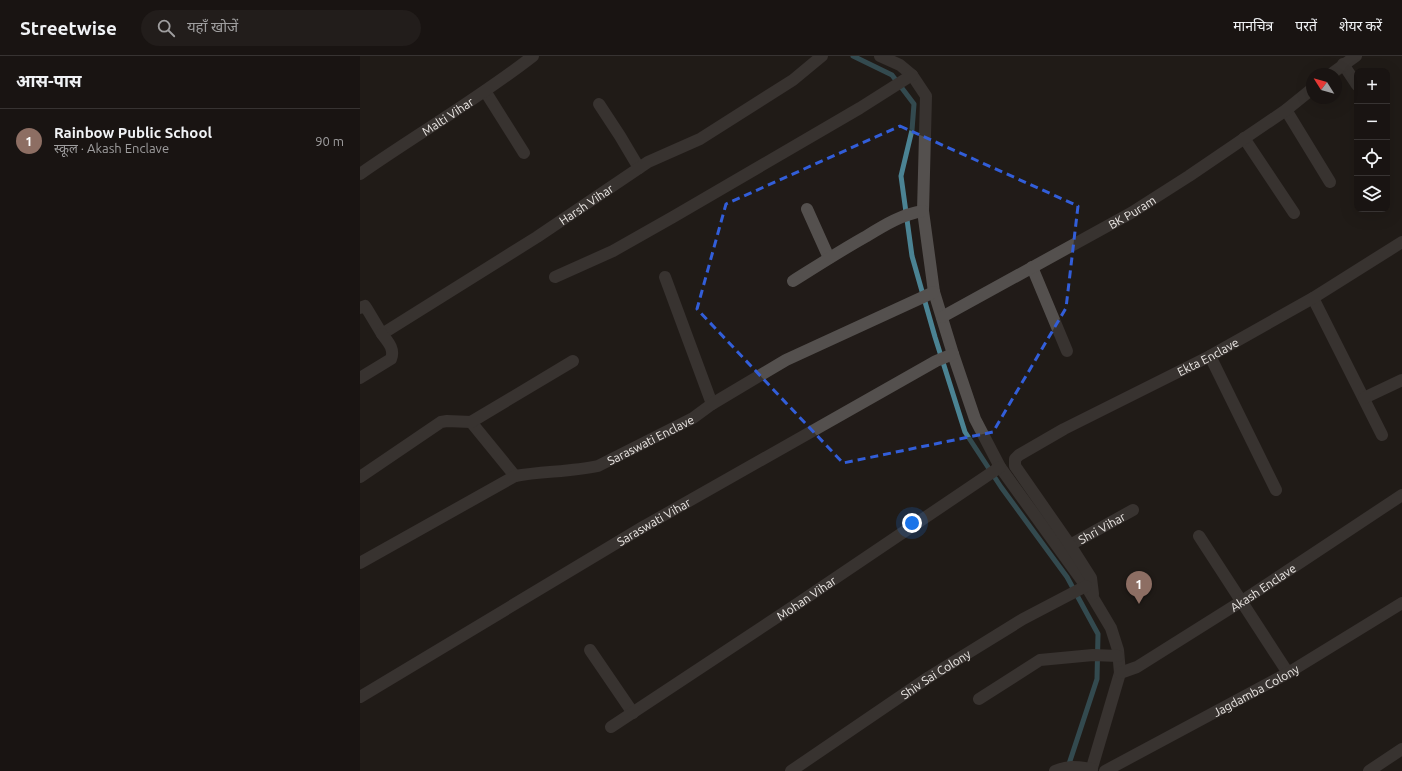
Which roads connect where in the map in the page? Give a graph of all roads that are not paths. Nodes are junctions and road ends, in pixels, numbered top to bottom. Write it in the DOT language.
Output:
graph roads {
  1 [pos="533,56"];
  2 [pos="822,56"];
  3 [pos="880,56"];
  4 [pos="1356,56"];
  5 [pos="1343,64"];
  6 [pos="1338,68"];
  7 [pos="903,80"];
  8 [pos="1354,80"];
  9 [pos="485,91"];
  10 [pos="1306,94"];
  11 [pos="599,104"];
  12 [pos="1286,110"];
  13 [pos="1244,138"];
  14 [pos="524,153"];
  15 [pos="639,168"];
  16 [pos="360,174"];
  17 [pos="1330,182"];
  18 [pos="807,209"];
  19 [pos="918,211"];
  20 [pos="1294,213"];
  21 [pos="1402,242"];
  22 [pos="830,258"];
  23 [pos="1032,267"];
  24 [pos="555,277"];
  25 [pos="665,277"];
  26 [pos="794,281"];
  27 [pos="931,294"];
  28 [pos="1313,298"];
  29 [pos="360,308"];
  30 [pos="942,317"];
  31 [pos="382,334"];
  32 [pos="1067,351"];
  33 [pos="1210,356"];
  34 [pos="946,357"];
  35 [pos="573,361"];
  36 [pos="360,378"];
  37 [pos="1402,380"];
  38 [pos="1364,398"];
  39 [pos="712,404"];
  40 [pos="471,422"];
  41 [pos="1382,435"];
  42 [pos="994,472"];
  43 [pos="515,476"];
  44 [pos="360,477"];
  45 [pos="1276,490"];
  46 [pos="1402,495"];
  47 [pos="1133,510"];
  48 [pos="1199,536"];
  49 [pos="1070,545"];
  50 [pos="360,563"];
  51 [pos="1079,590"];
  52 [pos="1094,600"];
  53 [pos="1242,601"];
  54 [pos="1402,603"];
  55 [pos="590,650"];
  56 [pos="1118,656"];
  57 [pos="1120,673"];
  58 [pos="1288,673"];
  59 [pos="360,697"];
  60 [pos="979,699"];
  61 [pos="633,714"];
  62 [pos="611,727"];
  63 [pos="1402,750"];
  64 [pos="1064,768"];
  65 [pos="1092,770"];
  66 [pos="791,771"];
  67 [pos="1106,771"];
  68 [pos="1369,771"];
  1 -- 9 [label="street, Malti Vihar"];
  2 -- 15 [label="street, Harsh Vihar"];
  3 -- 7 [label="street"];
  4 -- 5 [label="street"];
  5 -- 6 [label="street"];
  5 -- 8 [label="street"];
  7 -- 19 [label="street"];
  7 -- 24 [label="street"];
  9 -- 14 [label="street"];
  9 -- 16 [label="street, Malti Vihar"];
  10 -- 12 [label="street, BK Puram"];
  11 -- 15 [label="street"];
  12 -- 13 [label="street, BK Puram"];
  12 -- 17 [label="street"];
  13 -- 20 [label="street"];
  13 -- 23 [label="street, BK Puram"];
  15 -- 31 [label="street, Harsh Vihar"];
  18 -- 22 [label="street"];
  19 -- 22 [label="street"];
  19 -- 27 [label="street"];
  21 -- 28 [label="street, Ekta Enclave"];
  22 -- 26 [label="street"];
  23 -- 30 [label="street, BK Puram"];
  23 -- 32 [label="street"];
  25 -- 39 [label="street"];
  27 -- 30 [label="street"];
  27 -- 39 [label="street, Saraswati Enclave"];
  28 -- 33 [label="street, Ekta Enclave"];
  28 -- 38 [label="street"];
  29 -- 31 [label="street"];
  30 -- 34 [label="street"];
  31 -- 36 [label="street"];
  33 -- 45 [label="street"];
  33 -- 49 [label="street, Ekta Enclave"];
  34 -- 42 [label="street"];
  34 -- 59 [label="street, Saraswati Vihar"];
  35 -- 40 [label="street"];
  37 -- 38 [label="street"];
  38 -- 41 [label="street"];
  39 -- 43 [label="street, Saraswati Enclave"];
  40 -- 43 [label="street"];
  40 -- 44 [label="street"];
  42 -- 51 [label="street"];
  42 -- 61 [label="street, Mohan Vihar"];
  43 -- 50 [label="street, Saraswati Enclave"];
  46 -- 53 [label="street, Akash Enclave"];
  47 -- 49 [label="street, Shri Vihar"];
  48 -- 53 [label="street"];
  49 -- 52 [label="street"];
  51 -- 52 [label="street"];
  51 -- 66 [label="street, Shiv Sai Colony"];
  52 -- 56 [label="street"];
  53 -- 57 [label="street, Akash Enclave"];
  53 -- 58 [label="street"];
  54 -- 58 [label="street, Jagdamba Colony"];
  55 -- 61 [label="street"];
  56 -- 57 [label="street"];
  56 -- 60 [label="street"];
  57 -- 65 [label="street"];
  58 -- 67 [label="street, Jagdamba Colony"];
  61 -- 62 [label="street, Mohan Vihar"];
  63 -- 68 [label="street"];
  64 -- 65 [label="street"];
}
